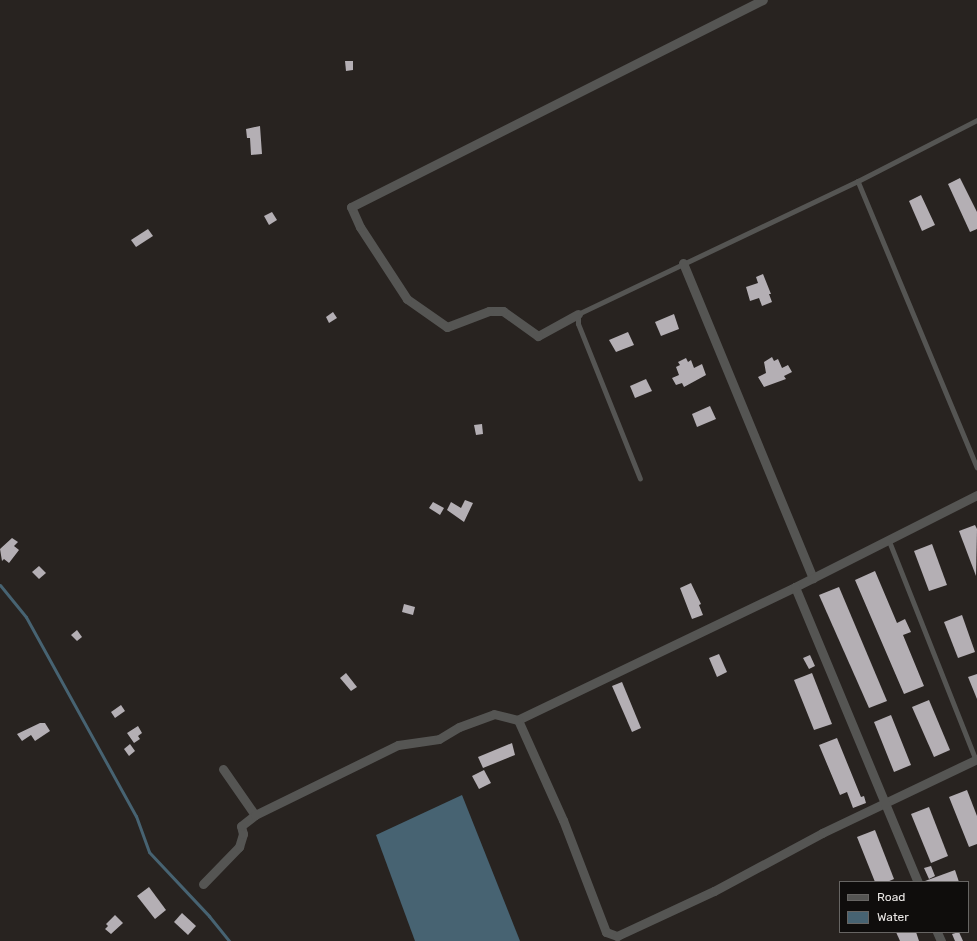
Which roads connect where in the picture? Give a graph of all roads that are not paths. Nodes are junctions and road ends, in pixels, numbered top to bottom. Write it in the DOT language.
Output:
graph roads {
  1 [pos="763,0"];
  2 [pos="977,120"];
  3 [pos="858,182"];
  4 [pos="683,263"];
  5 [pos="578,314"];
  6 [pos="977,467"];
  7 [pos="640,479"];
  8 [pos="977,495"];
  9 [pos="889,540"];
  10 [pos="813,578"];
  11 [pos="795,587"];
  12 [pos="518,720"];
  13 [pos="977,760"];
  14 [pos="225,772"];
  15 [pos="887,804"];
  16 [pos="255,815"];
  17 [pos="918,881"];
  18 [pos="203,884"];
  1 -- 5 [label="street"];
  2 -- 3 [label="lane"];
  3 -- 4 [label="lane"];
  3 -- 6 [label="lane"];
  4 -- 5 [label="lane"];
  4 -- 10 [label="street"];
  5 -- 7 [label="lane"];
  8 -- 9 [label="street"];
  9 -- 10 [label="street"];
  9 -- 13 [label="lane"];
  10 -- 11 [label="street"];
  11 -- 12 [label="street"];
  11 -- 15 [label="street"];
  12 -- 15 [label="street"];
  12 -- 16 [label="street"];
  13 -- 15 [label="street"];
  14 -- 16 [label="street"];
  15 -- 17 [label="street"];
  16 -- 18 [label="street"];
}
